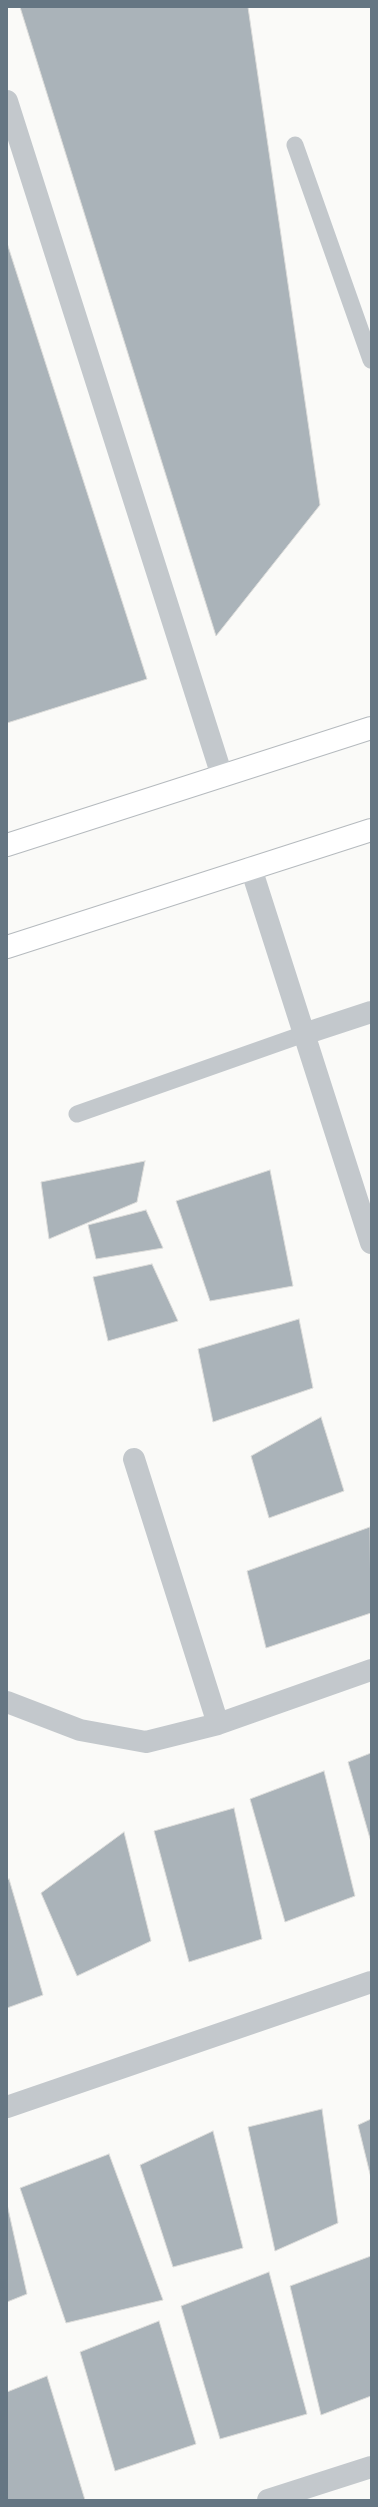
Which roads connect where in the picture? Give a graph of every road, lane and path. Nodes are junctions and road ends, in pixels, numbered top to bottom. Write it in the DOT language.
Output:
graph roads {
  1 [pos="7,102"];
  2 [pos="295,146"];
  3 [pos="371,360"];
  4 [pos="371,728"];
  5 [pos="222,776"];
  6 [pos="371,830"];
  7 [pos="7,845"];
  8 [pos="251,868"];
  9 [pos="7,947"];
  10 [pos="371,1012"];
  11 [pos="304,1034"];
  12 [pos="77,1114"];
  13 [pos="371,1243"];
  14 [pos="134,1459"];
  15 [pos="371,1670"];
  16 [pos="7,1702"];
  17 [pos="218,1724"];
  18 [pos="371,1982"];
  19 [pos="7,2108"];
  20 [pos="371,2467"];
  21 [pos="268,2500"];
  1 -- 5 [label="street"];
  2 -- 3 [label="lane"];
  4 -- 5 [label="main road"];
  5 -- 7 [label="main road"];
  6 -- 8 [label="main road"];
  8 -- 9 [label="main road"];
  8 -- 11 [label="street"];
  10 -- 11 [label="street"];
  11 -- 12 [label="lane"];
  11 -- 13 [label="street"];
  14 -- 17 [label="street"];
  15 -- 17 [label="street"];
  16 -- 17 [label="street"];
  18 -- 19 [label="street"];
  20 -- 21 [label="street"];
}
